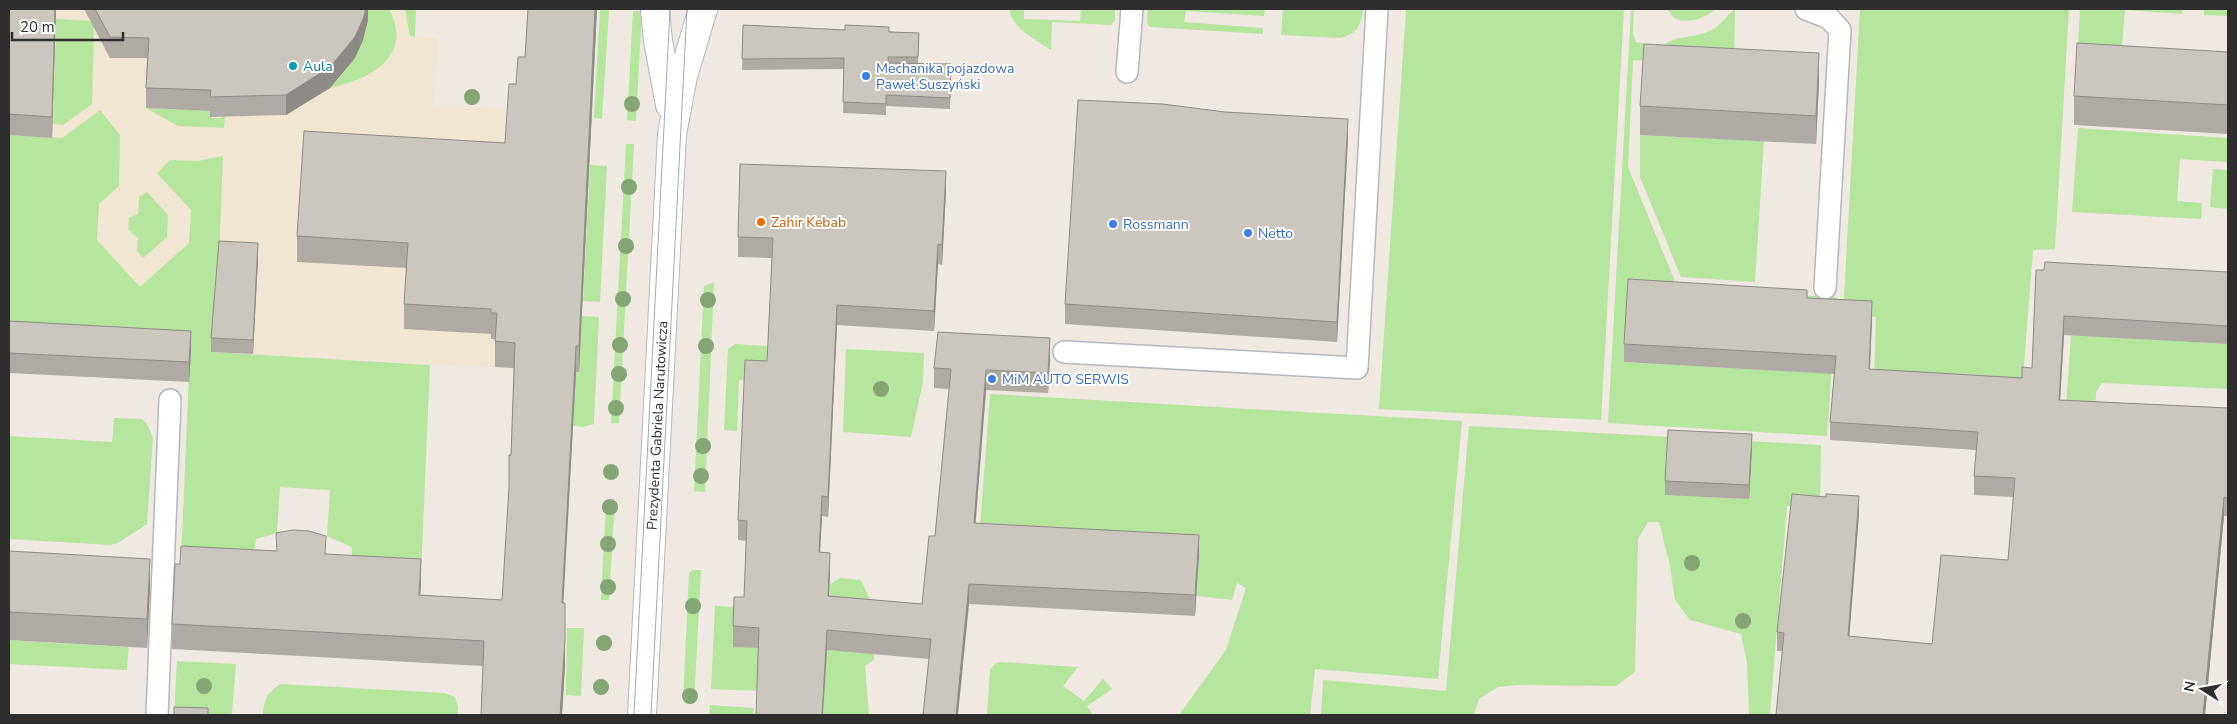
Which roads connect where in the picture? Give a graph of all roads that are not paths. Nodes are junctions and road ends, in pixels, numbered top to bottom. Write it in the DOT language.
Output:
graph roads {
  1 [pos="655,9"];
  2 [pos="704,9"];
  3 [pos="1132,9"];
  4 [pos="1377,9"];
  5 [pos="1806,9"];
  6 [pos="1127,72"];
  7 [pos="672,134"];
  8 [pos="1824,288"];
  9 [pos="1064,352"];
  10 [pos="170,400"];
  11 [pos="157,715"];
  12 [pos="642,715"];
  1 -- 7 [label="street, Prezydenta Gabriela Narutowicza"];
  2 -- 7 [label="street, Prezydenta Gabriela Narutowicza"];
  3 -- 6 [label="lane"];
  4 -- 9 [label="lane"];
  5 -- 8 [label="lane"];
  7 -- 12 [label="street, Prezydenta Gabriela Narutowicza"];
  10 -- 11 [label="lane"];
}
